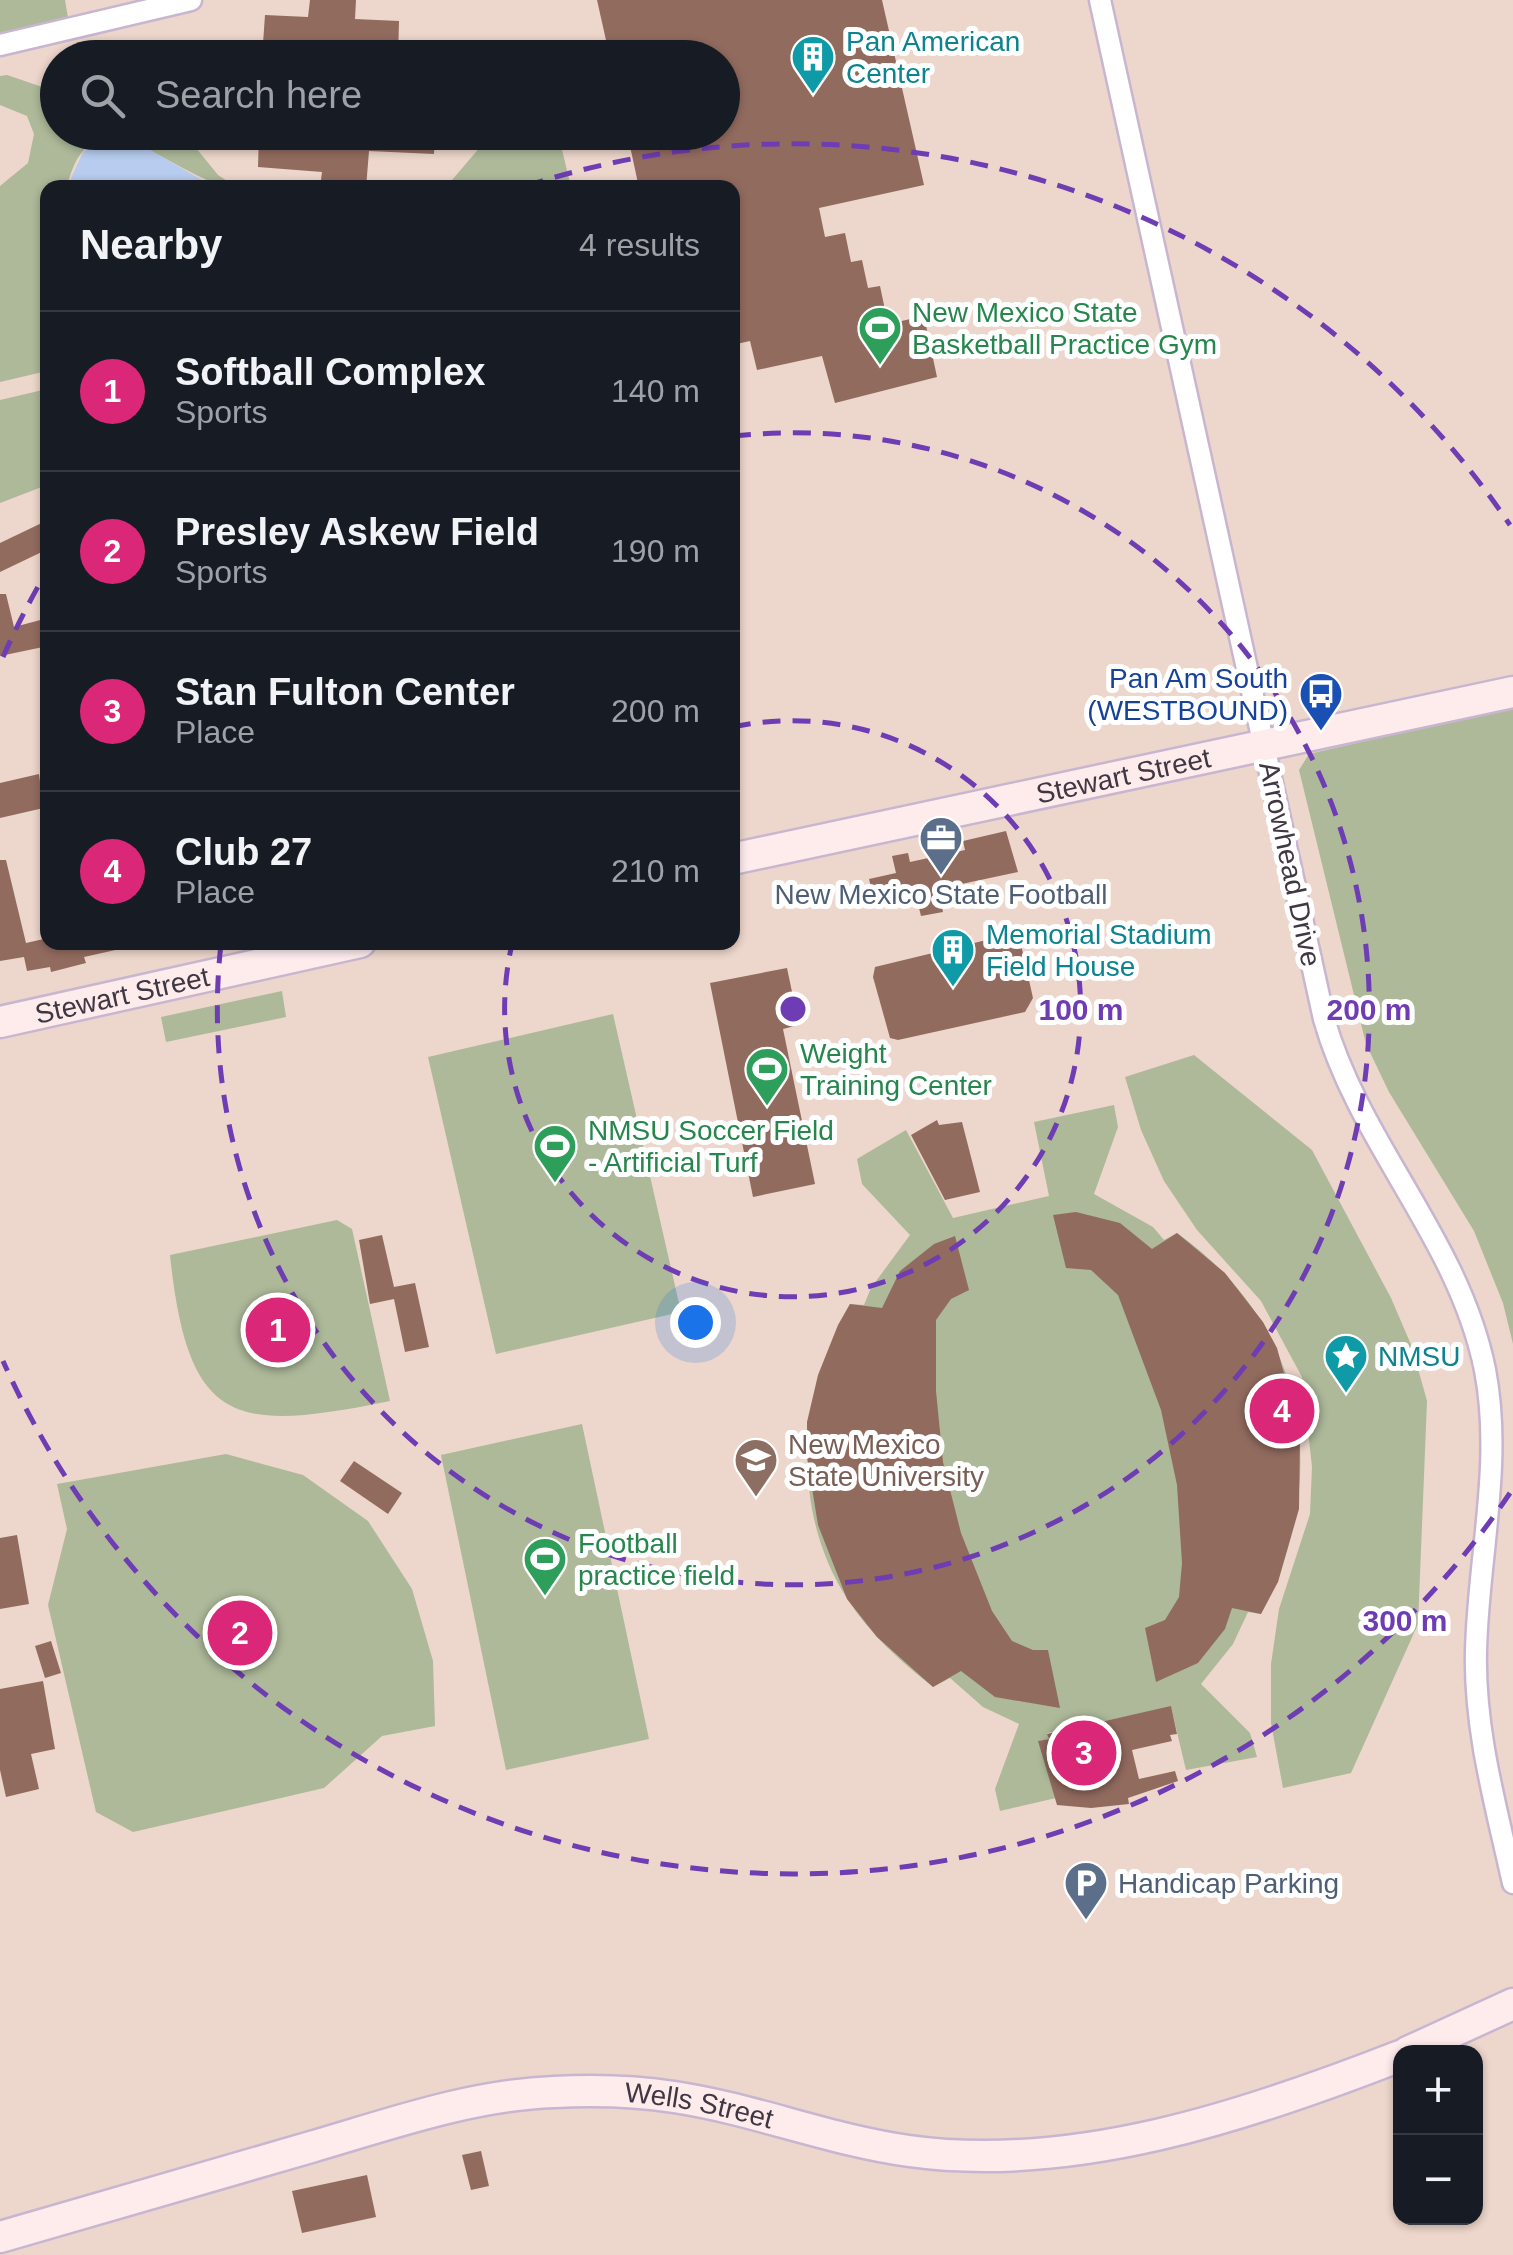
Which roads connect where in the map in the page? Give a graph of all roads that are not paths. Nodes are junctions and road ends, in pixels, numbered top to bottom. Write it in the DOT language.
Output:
graph roads {
  1 [pos="190,0"];
  2 [pos="1100,0"];
  3 [pos="0,45"];
  4 [pos="1513,692"];
  5 [pos="1264,744"];
  6 [pos="740,857"];
  7 [pos="324,950"];
  8 [pos="0,1022"];
  9 [pos="1513,1883"];
  10 [pos="1513,2004"];
  11 [pos="1423,2045"];
  12 [pos="1393,2058"];
  13 [pos="0,2237"];
  1 -- 3 [label="street"];
  2 -- 5 [label="street, Arrowhead Drive"];
  4 -- 5 [label="street, Stewart Street"];
  5 -- 6 [label="street, Stewart Street"];
  5 -- 9 [label="street, Arrowhead Drive"];
  7 -- 8 [label="street, Stewart Street"];
  10 -- 11 [label="street"];
  12 -- 13 [label="street, Wells Street"];
}
